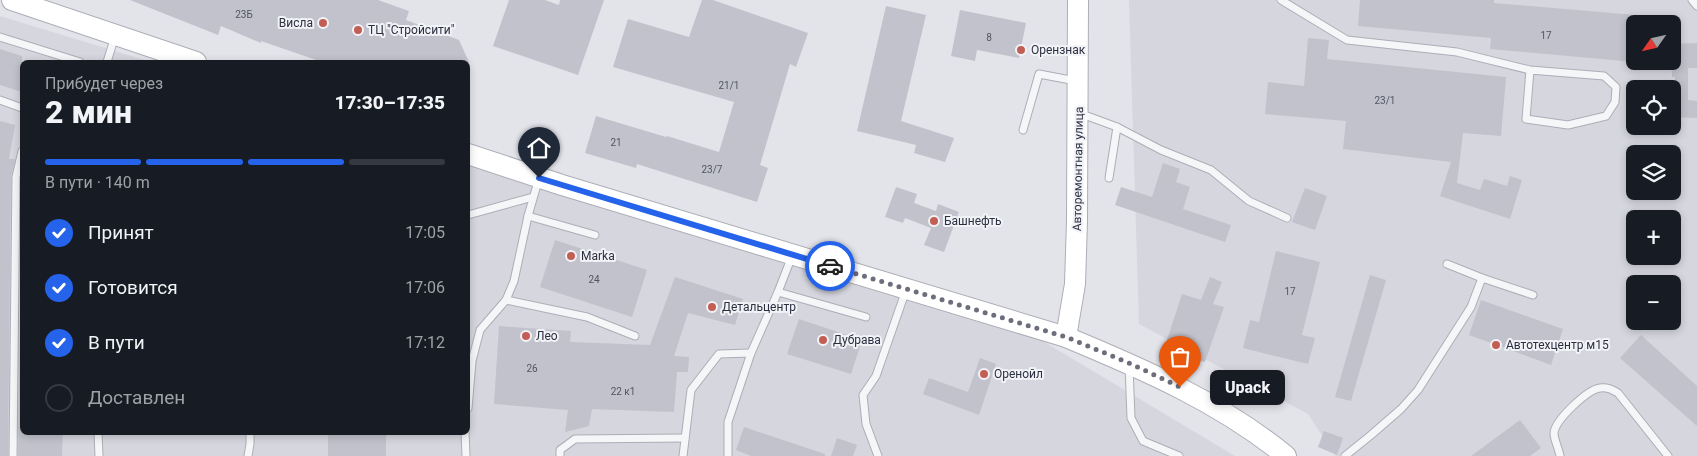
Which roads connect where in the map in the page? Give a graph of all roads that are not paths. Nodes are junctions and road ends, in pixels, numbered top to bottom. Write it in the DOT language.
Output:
graph roads {
  1 [pos="12,0"];
  2 [pos="1078,0"];
  3 [pos="1281,0"];
  4 [pos="1692,0"];
  5 [pos="1697,6"];
  6 [pos="115,36"];
  7 [pos="0,37"];
  8 [pos="74,60"];
  9 [pos="108,60"];
  10 [pos="190,60"];
  11 [pos="1530,70"];
  12 [pos="1079,82"];
  13 [pos="0,100"];
  14 [pos="20,107"];
  15 [pos="1078,113"];
  16 [pos="1117,127"];
  17 [pos="1023,130"];
  18 [pos="470,155"];
  19 [pos="20,160"];
  20 [pos="539,178"];
  21 [pos="1108,178"];
  22 [pos="533,197"];
  23 [pos="470,214"];
  24 [pos="528,216"];
  25 [pos="1287,218"];
  26 [pos="595,235"];
  27 [pos="792,254"];
  28 [pos="1447,264"];
  29 [pos="1482,278"];
  30 [pos="906,289"];
  31 [pos="778,292"];
  32 [pos="1533,295"];
  33 [pos="506,300"];
  34 [pos="866,317"];
  35 [pos="635,336"];
  36 [pos="1066,337"];
  37 [pos="750,353"];
  38 [pos="1129,363"];
  39 [pos="470,385"];
  40 [pos="98,435"];
  41 [pos="250,435"];
  42 [pos="465,435"];
  43 [pos="685,438"];
  44 [pos="13,456"];
  45 [pos="99,456"];
  46 [pos="248,456"];
  47 [pos="466,456"];
  48 [pos="560,456"];
  49 [pos="683,456"];
  50 [pos="728,456"];
  51 [pos="878,456"];
  52 [pos="1178,456"];
  53 [pos="1286,456"];
  54 [pos="1345,456"];
  55 [pos="1560,456"];
  56 [pos="1668,456"];
  1 -- 6 [label="main road"];
  2 -- 12 [label="main road, Авторемонтная улица"];
  3 -- 11 [label="lane"];
  4 -- 5 [label="lane"];
  6 -- 9 [label="lane"];
  6 -- 10 [label="main road"];
  7 -- 8 [label="lane"];
  11 -- 11 [label="lane"];
  12 -- 15 [label="main road, Авторемонтная улица"];
  12 -- 17 [label="lane"];
  13 -- 14 [label="lane"];
  15 -- 16 [label="lane"];
  15 -- 36 [label="main road, Авторемонтная улица"];
  16 -- 21 [label="lane"];
  16 -- 25 [label="lane"];
  18 -- 20 [label="main road"];
  19 -- 44 [label="lane"];
  20 -- 22 [label="lane"];
  20 -- 27 [label="main road"];
  22 -- 23 [label="lane"];
  22 -- 24 [label="lane"];
  24 -- 26 [label="lane"];
  24 -- 33 [label="lane"];
  27 -- 30 [label="main road"];
  27 -- 31 [label="lane"];
  28 -- 29 [label="lane"];
  29 -- 32 [label="lane"];
  29 -- 54 [label="lane"];
  30 -- 36 [label="main road"];
  30 -- 51 [label="lane"];
  31 -- 34 [label="lane"];
  31 -- 37 [label="lane"];
  33 -- 35 [label="lane"];
  33 -- 39 [label="lane"];
  36 -- 38 [label="main road"];
  37 -- 43 [label="lane"];
  37 -- 50 [label="lane"];
  38 -- 52 [label="lane"];
  38 -- 53 [label="main road"];
  40 -- 45 [label="lane"];
  41 -- 46 [label="lane"];
  42 -- 47 [label="lane"];
  43 -- 48 [label="lane"];
  43 -- 49 [label="lane"];
  55 -- 56 [label="lane"];
}
